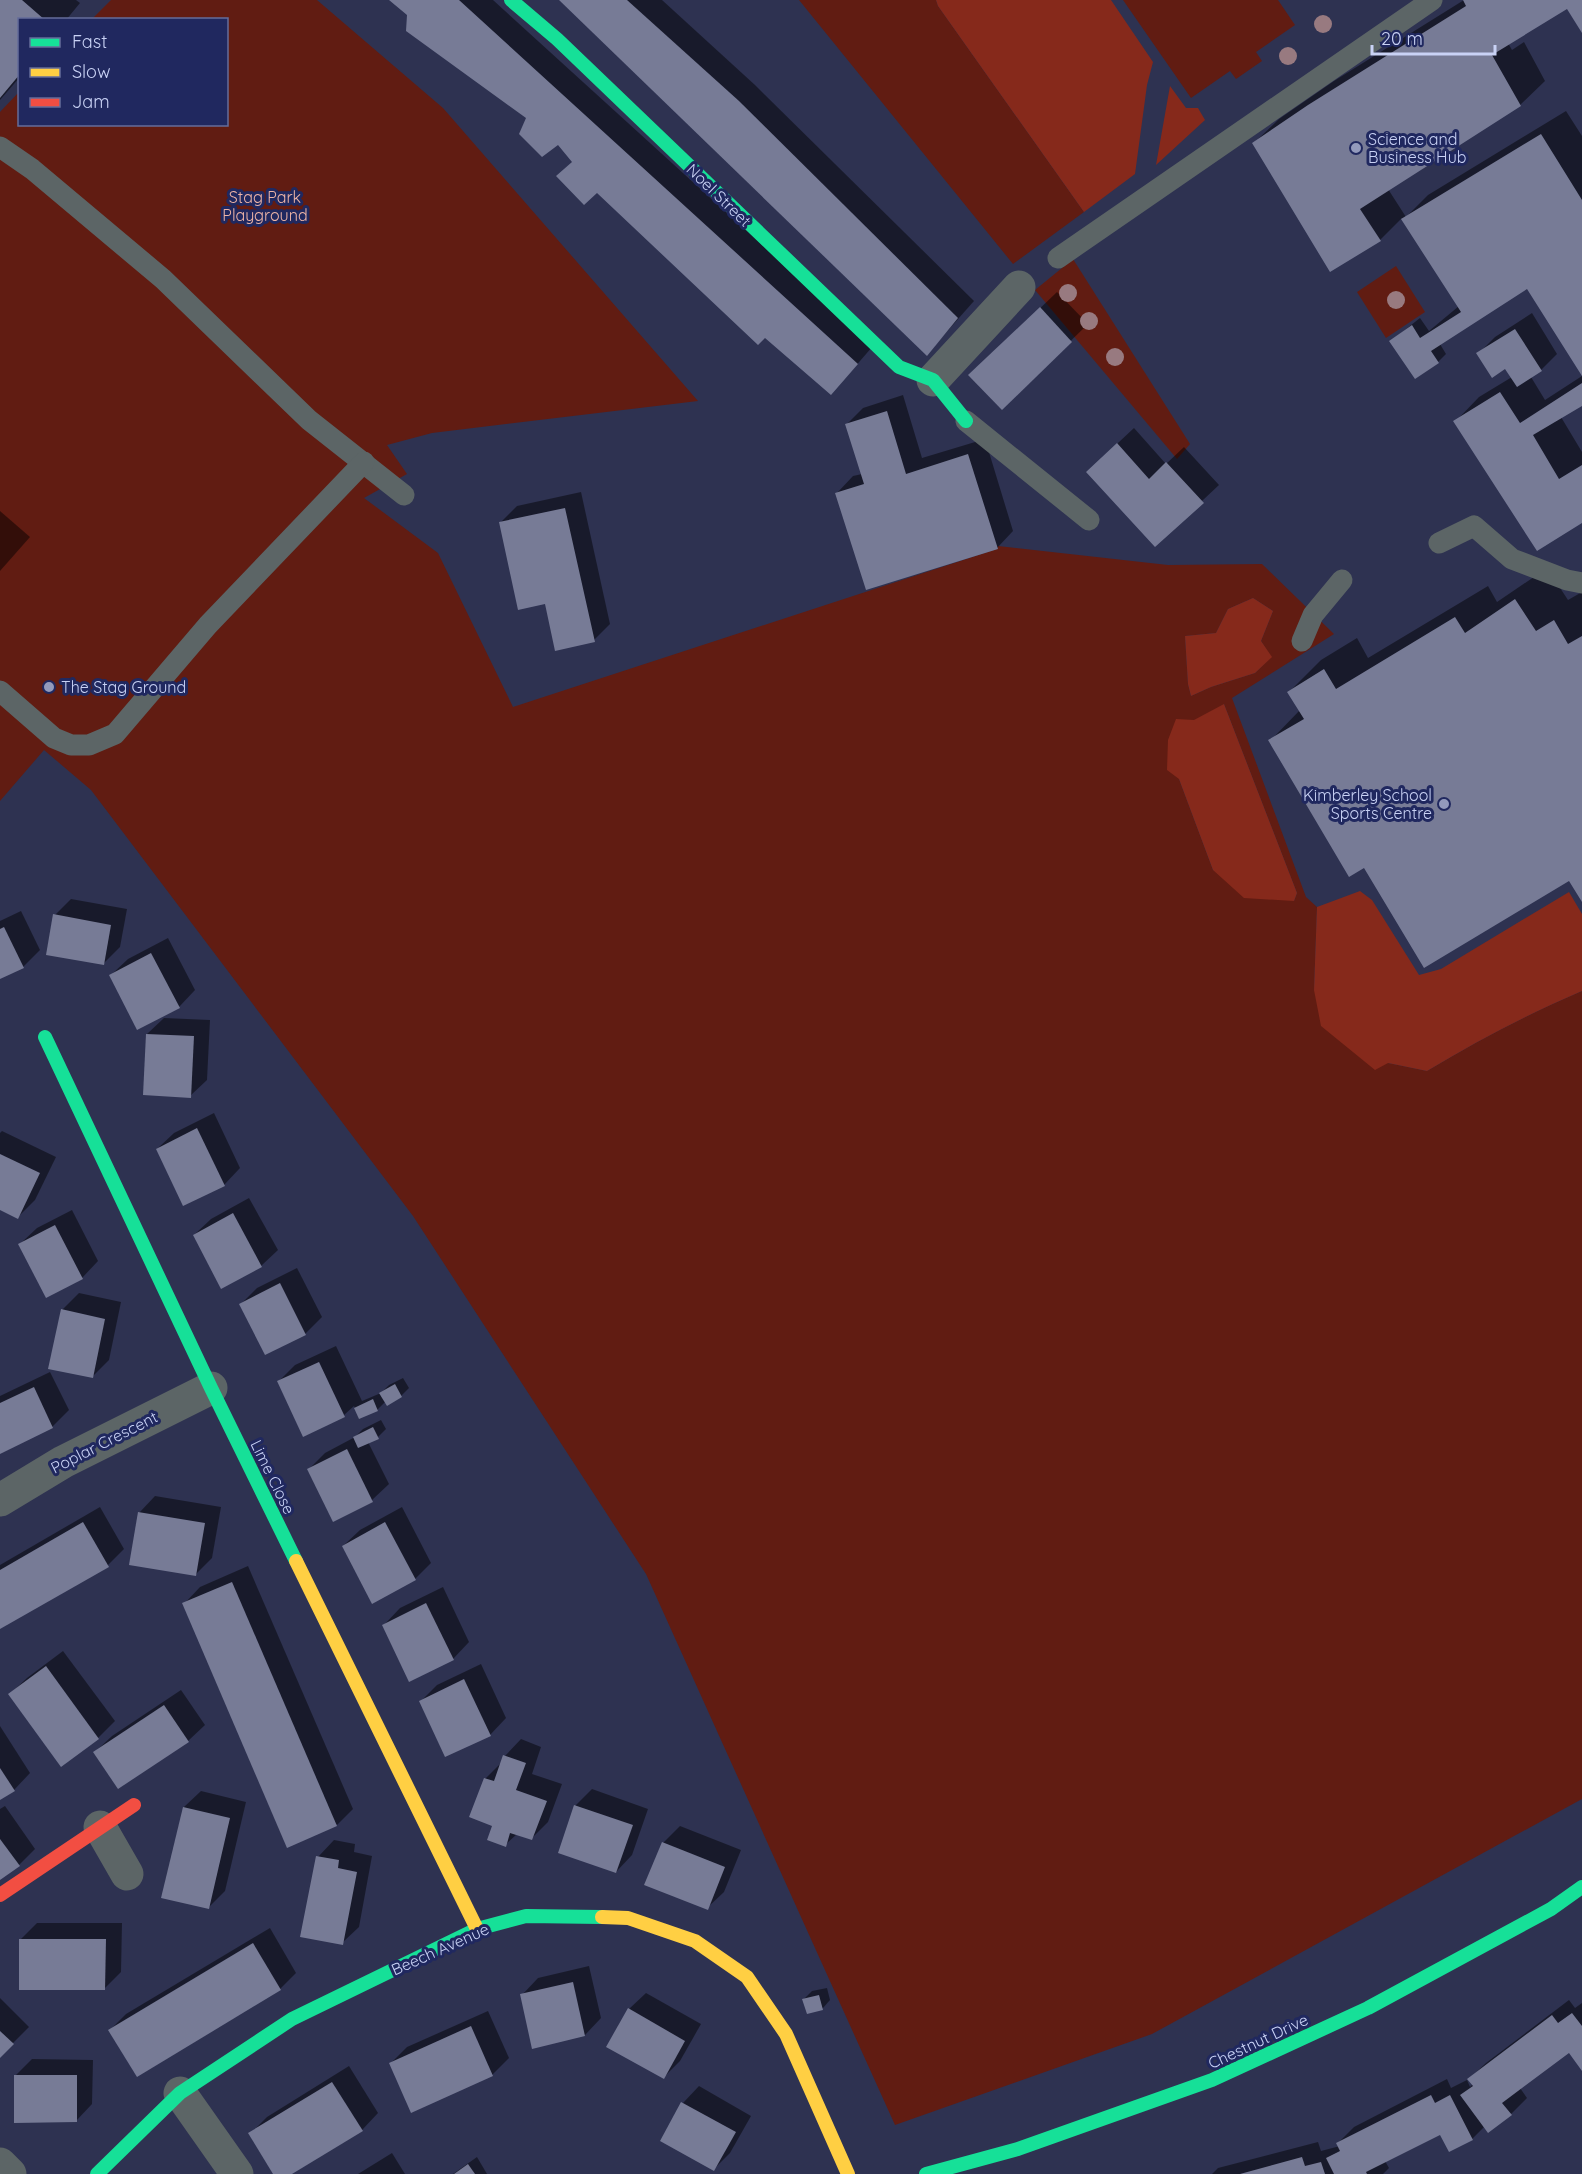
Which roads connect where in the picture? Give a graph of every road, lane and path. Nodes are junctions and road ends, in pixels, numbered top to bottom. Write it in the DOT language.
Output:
graph roads {
  1 [pos="511,0"];
  2 [pos="1432,0"];
  3 [pos="0,147"];
  4 [pos="1058,258"];
  5 [pos="1019,287"];
  6 [pos="933,380"];
  7 [pos="966,421"];
  8 [pos="364,462"];
  9 [pos="404,495"];
  10 [pos="1089,520"];
  11 [pos="1439,543"];
  12 [pos="1342,580"];
  13 [pos="1582,583"];
  14 [pos="1302,641"];
  15 [pos="0,691"];
  16 [pos="45,1037"];
  17 [pos="211,1388"];
  18 [pos="0,1500"];
  19 [pos="134,1805"];
  20 [pos="100,1827"];
  21 [pos="127,1874"];
  22 [pos="1582,1887"];
  23 [pos="0,1895"];
  24 [pos="477,1929"];
  25 [pos="180,2093"];
  26 [pos="0,2164"];
  27 [pos="10,2174"];
  28 [pos="97,2174"];
  29 [pos="237,2174"];
  30 [pos="848,2174"];
  31 [pos="926,2174"];
  1 -- 6 [label="street, Noel Street"];
  2 -- 4 [label="lane"];
  3 -- 8 [label="lane"];
  5 -- 6 [label="street"];
  6 -- 7 [label="street"];
  7 -- 10 [label="lane"];
  8 -- 9 [label="lane"];
  8 -- 15 [label="lane"];
  11 -- 13 [label="lane"];
  12 -- 14 [label="lane"];
  16 -- 17 [label="street, Lime Close"];
  17 -- 18 [label="street, Poplar Crescent"];
  17 -- 24 [label="street, Lime Close"];
  19 -- 20 [label="street"];
  20 -- 21 [label="street"];
  20 -- 23 [label="street"];
  22 -- 31 [label="street, Chestnut Drive"];
  24 -- 25 [label="street, Beech Avenue"];
  24 -- 30 [label="street, Beech Avenue"];
  25 -- 28 [label="street, Beech Avenue"];
  25 -- 29 [label="street"];
  26 -- 27 [label="street"];
}
